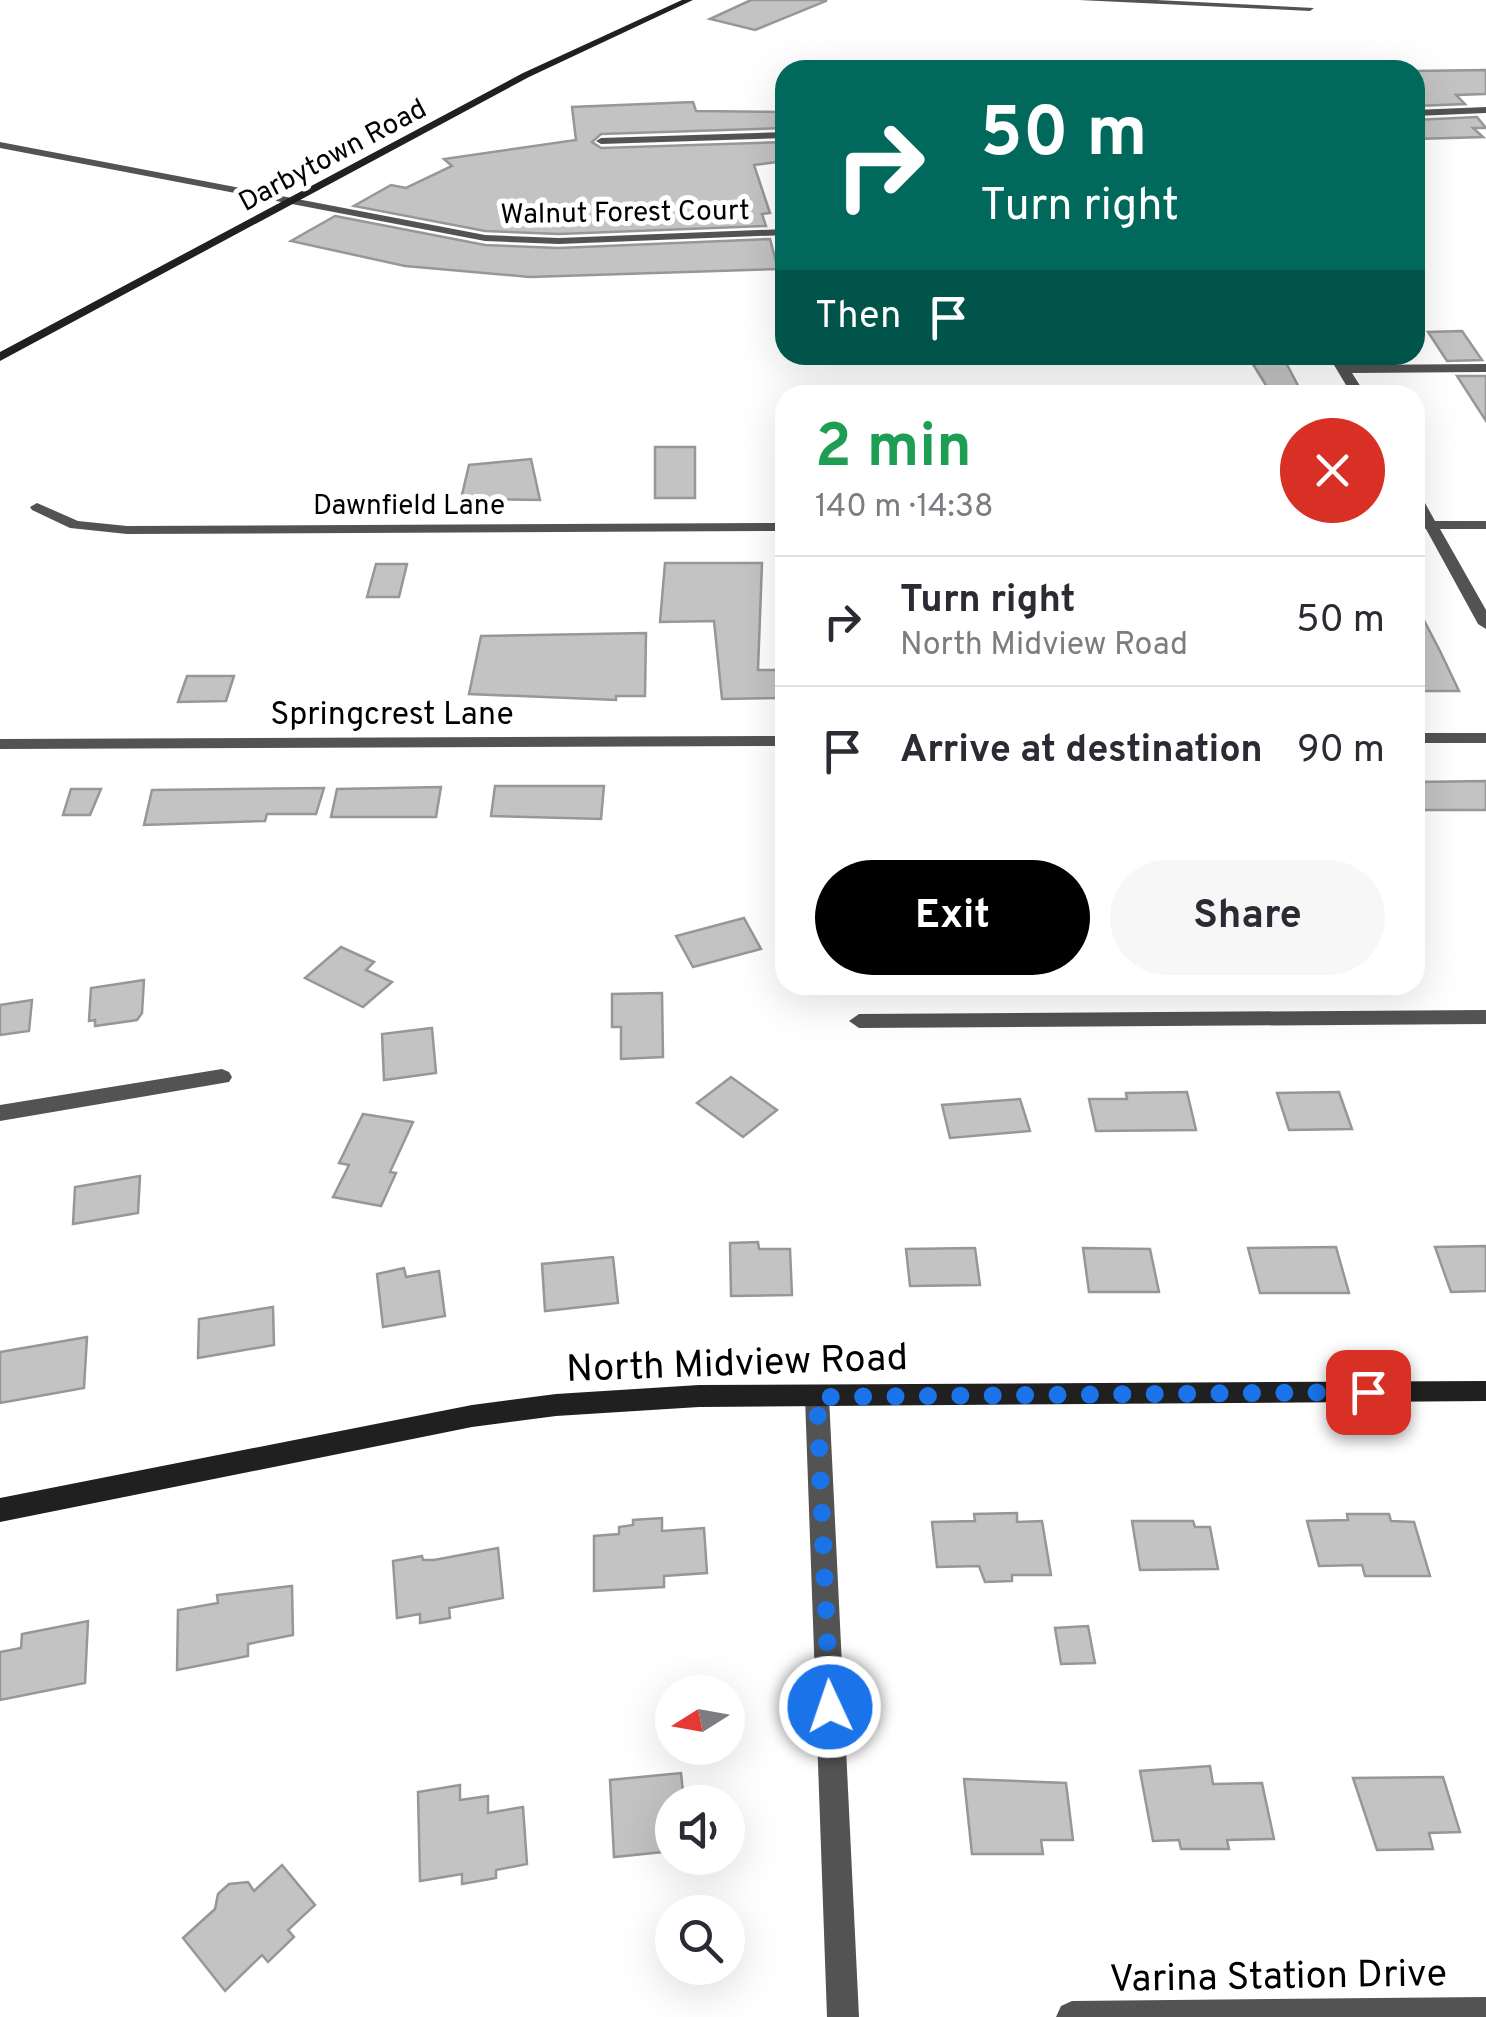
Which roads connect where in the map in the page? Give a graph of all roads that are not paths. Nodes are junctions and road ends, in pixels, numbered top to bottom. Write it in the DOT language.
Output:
graph roads {
  1 [pos="689,0"];
  2 [pos="1083,0"];
  3 [pos="1200,2"];
  4 [pos="1310,8"];
  5 [pos="1486,110"];
  6 [pos="1425,113"];
  7 [pos="775,135"];
  8 [pos="602,141"];
  9 [pos="0,145"];
  10 [pos="289,202"];
  11 [pos="775,232"];
  12 [pos="0,357"];
  13 [pos="1342,365"];
  14 [pos="1344,368"];
  15 [pos="1486,368"];
  16 [pos="1353,385"];
  17 [pos="37,507"];
  18 [pos="1425,525"];
  19 [pos="1486,525"];
  20 [pos="775,528"];
  21 [pos="1425,528"];
  22 [pos="1486,624"];
  23 [pos="1425,738"];
  24 [pos="1486,738"];
  25 [pos="775,741"];
  26 [pos="0,744"];
  27 [pos="1486,1017"];
  28 [pos="859,1020"];
  29 [pos="222,1077"];
  30 [pos="0,1113"];
  31 [pos="1486,1391"];
  32 [pos="817,1397"];
  33 [pos="0,1510"];
  34 [pos="1486,2013"];
  35 [pos="842,2017"];
  36 [pos="1072,2017"];
  1 -- 10 [label="main road, Darbytown Road"];
  2 -- 3 [label="street"];
  3 -- 4 [label="street"];
  5 -- 6 [label="street"];
  7 -- 8 [label="street"];
  9 -- 10 [label="street, Walnut Forest Court"];
  10 -- 11 [label="street, Walnut Forest Court"];
  10 -- 12 [label="main road, Darbytown Road"];
  13 -- 14 [label="street"];
  14 -- 15 [label="street"];
  14 -- 16 [label="street"];
  17 -- 20 [label="street, Dawnfield Lane"];
  18 -- 19 [label="street"];
  21 -- 22 [label="street"];
  23 -- 24 [label="street"];
  25 -- 26 [label="street, Springcrest Lane"];
  27 -- 28 [label="street"];
  29 -- 30 [label="street"];
  31 -- 32 [label="main road, North Midview Road"];
  32 -- 33 [label="main road, North Midview Road"];
  32 -- 35 [label="street"];
  34 -- 36 [label="street, Varina Station Drive"];
}
